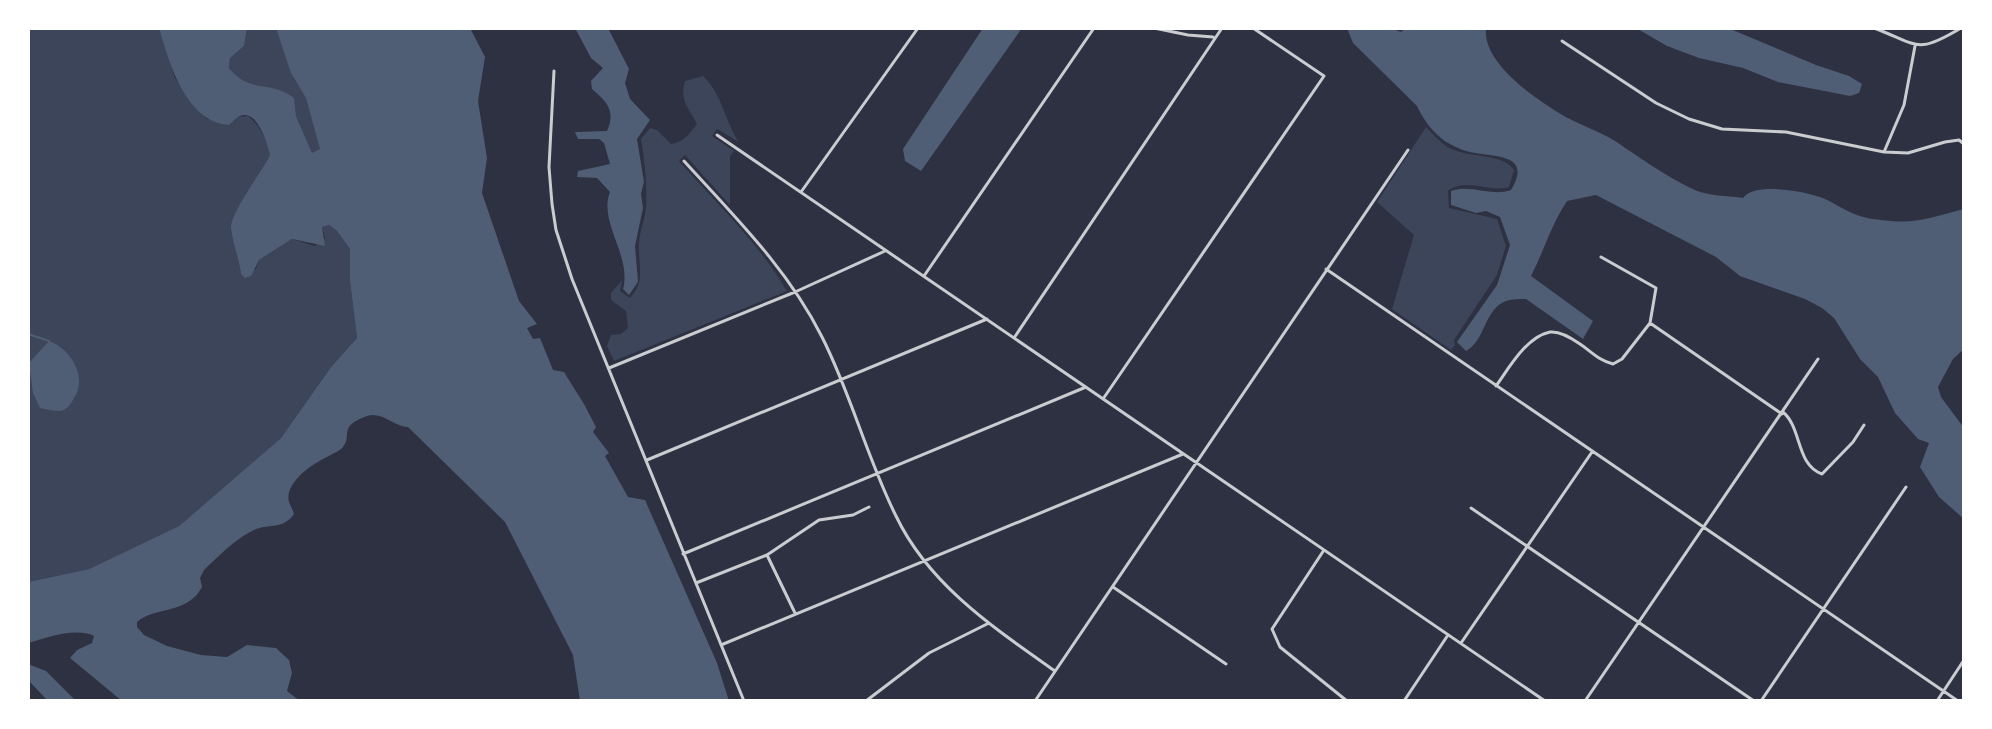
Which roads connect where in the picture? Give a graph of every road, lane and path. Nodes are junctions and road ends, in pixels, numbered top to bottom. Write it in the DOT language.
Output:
graph roads {
  1 [pos="918,28"];
  2 [pos="1094,28"];
  3 [pos="1154,28"];
  4 [pos="1222,28"];
  5 [pos="1253,28"];
  6 [pos="1874,28"];
  7 [pos="1961,28"];
  8 [pos="1215,37"];
  9 [pos="1562,41"];
  10 [pos="1915,46"];
  11 [pos="554,71"];
  12 [pos="717,135"];
  13 [pos="1964,144"];
  14 [pos="1408,150"];
  15 [pos="1884,152"];
  16 [pos="684,161"];
  17 [pos="801,192"];
  18 [pos="887,251"];
  19 [pos="1601,257"];
  20 [pos="1326,269"];
  21 [pos="924,276"];
  22 [pos="795,292"];
  23 [pos="987,319"];
  24 [pos="1650,323"];
  25 [pos="1014,338"];
  26 [pos="1818,359"];
  27 [pos="609,368"];
  28 [pos="841,380"];
  29 [pos="1496,386"];
  30 [pos="1086,387"];
  31 [pos="1103,399"];
  32 [pos="1783,413"];
  33 [pos="1864,425"];
  34 [pos="1592,451"];
  35 [pos="1184,454"];
  36 [pos="647,460"];
  37 [pos="1196,462"];
  38 [pos="877,473"];
  39 [pos="1906,487"];
  40 [pos="869,507"];
  41 [pos="1471,508"];
  42 [pos="1704,527"];
  43 [pos="1527,546"];
  44 [pos="1325,549"];
  45 [pos="683,554"];
  46 [pos="767,555"];
  47 [pos="925,561"];
  48 [pos="696,583"];
  49 [pos="1113,587"];
  50 [pos="1823,609"];
  51 [pos="796,614"];
  52 [pos="1639,623"];
  53 [pos="987,624"];
  54 [pos="1448,635"];
  55 [pos="1461,643"];
  56 [pos="721,645"];
  57 [pos="1964,660"];
  58 [pos="1226,664"];
  59 [pos="1055,671"];
  60 [pos="1943,691"];
  61 [pos="744,701"];
  62 [pos="866,701"];
  63 [pos="1035,701"];
  64 [pos="1347,701"];
  65 [pos="1404,701"];
  66 [pos="1545,701"];
  67 [pos="1585,701"];
  68 [pos="1754,701"];
  69 [pos="1761,701"];
  70 [pos="1937,701"];
  71 [pos="1958,701"];
  1 -- 17 [label="street"];
  2 -- 21 [label="street"];
  3 -- 8 [label="street"];
  4 -- 8 [label="street"];
  5 -- 31 [label="street"];
  6 -- 10 [label="street"];
  7 -- 10 [label="street"];
  8 -- 25 [label="street"];
  9 -- 15 [label="street"];
  10 -- 15 [label="street"];
  11 -- 27 [label="street"];
  12 -- 17 [label="street"];
  13 -- 15 [label="street"];
  14 -- 20 [label="street"];
  16 -- 22 [label="street"];
  17 -- 18 [label="street"];
  18 -- 21 [label="street"];
  18 -- 22 [label="street"];
  19 -- 24 [label="street"];
  20 -- 29 [label="street"];
  20 -- 37 [label="street"];
  21 -- 23 [label="street"];
  22 -- 27 [label="street"];
  22 -- 28 [label="street"];
  23 -- 25 [label="street"];
  23 -- 28 [label="street"];
  24 -- 29 [label="street"];
  24 -- 32 [label="street"];
  25 -- 30 [label="street"];
  26 -- 32 [label="street"];
  27 -- 36 [label="street"];
  28 -- 36 [label="street"];
  28 -- 38 [label="street"];
  29 -- 34 [label="street"];
  30 -- 31 [label="street"];
  30 -- 38 [label="street"];
  31 -- 35 [label="street"];
  32 -- 33 [label="street"];
  32 -- 42 [label="street"];
  34 -- 42 [label="street"];
  34 -- 43 [label="street"];
  35 -- 37 [label="street"];
  35 -- 47 [label="street"];
  36 -- 45 [label="street"];
  37 -- 44 [label="street"];
  37 -- 49 [label="street"];
  38 -- 45 [label="street"];
  38 -- 47 [label="street"];
  39 -- 50 [label="street"];
  40 -- 46 [label="street"];
  41 -- 43 [label="street"];
  42 -- 50 [label="street"];
  42 -- 52 [label="street"];
  43 -- 52 [label="street"];
  43 -- 55 [label="street"];
  44 -- 54 [label="street"];
  44 -- 64 [label="street"];
  45 -- 48 [label="street"];
  46 -- 48 [label="street"];
  46 -- 51 [label="street"];
  47 -- 51 [label="street"];
  47 -- 53 [label="street"];
  48 -- 56 [label="street"];
  49 -- 58 [label="street"];
  49 -- 59 [label="street"];
  50 -- 60 [label="street"];
  50 -- 69 [label="street"];
  51 -- 56 [label="street"];
  52 -- 67 [label="street"];
  52 -- 68 [label="street"];
  53 -- 59 [label="street"];
  53 -- 62 [label="street"];
  54 -- 55 [label="street"];
  54 -- 65 [label="street"];
  55 -- 66 [label="street"];
  56 -- 61 [label="street"];
  57 -- 60 [label="street"];
  59 -- 63 [label="street"];
  60 -- 70 [label="street"];
  60 -- 71 [label="street"];
}
